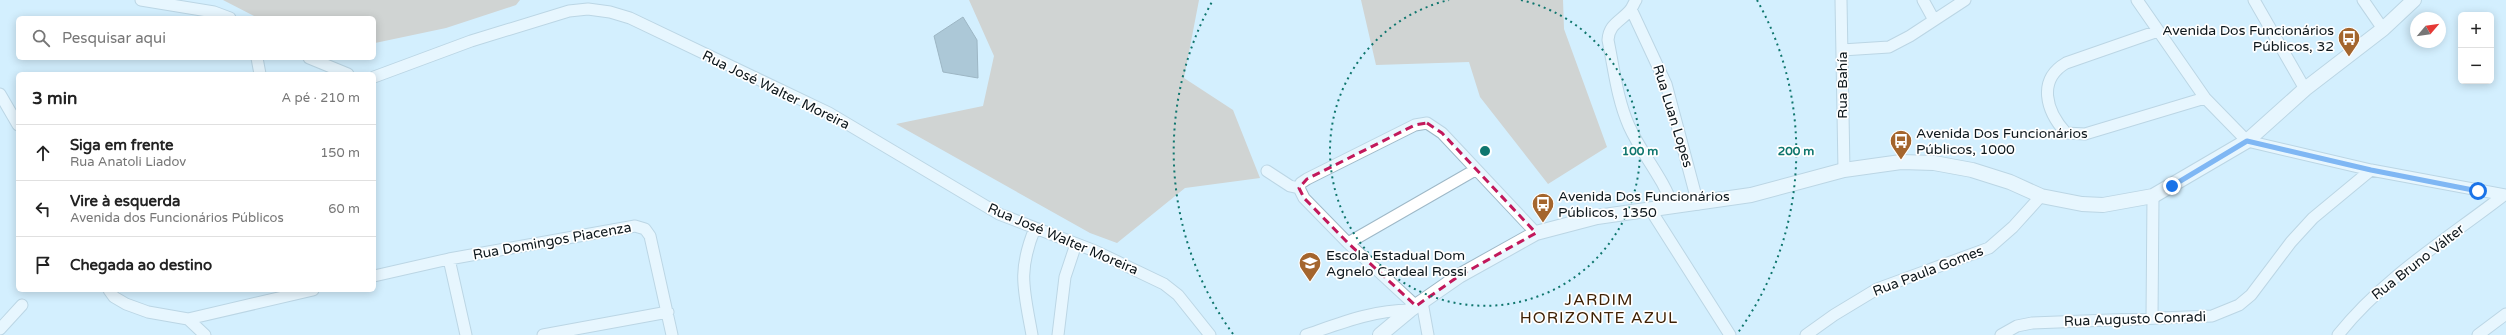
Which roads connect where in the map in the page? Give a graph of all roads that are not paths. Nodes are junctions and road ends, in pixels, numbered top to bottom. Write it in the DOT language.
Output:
graph roads {
  1 [pos="141,0"];
  2 [pos="1841,0"];
  3 [pos="1923,0"];
  4 [pos="1964,0"];
  5 [pos="2137,0"];
  6 [pos="2254,0"];
  7 [pos="2363,0"];
  8 [pos="2414,0"];
  9 [pos="1633,4"];
  10 [pos="225,16"];
  11 [pos="1934,20"];
  12 [pos="2383,29"];
  13 [pos="2158,31"];
  14 [pos="1842,50"];
  15 [pos="257,60"];
  16 [pos="314,60"];
  17 [pos="260,72"];
  18 [pos="343,72"];
  19 [pos="376,76"];
  20 [pos="2305,89"];
  21 [pos="0,94"];
  22 [pos="2204,98"];
  23 [pos="16,122"];
  24 [pos="2247,141"];
  25 [pos="1475,170"];
  26 [pos="1844,170"];
  27 [pos="2371,170"];
  28 [pos="1267,171"];
  29 [pos="1299,188"];
  30 [pos="2505,195"];
  31 [pos="2041,196"];
  32 [pos="2153,196"];
  33 [pos="1698,204"];
  34 [pos="1673,207"];
  35 [pos="1650,209"];
  36 [pos="1035,228"];
  37 [pos="1536,233"];
  38 [pos="1348,243"];
  39 [pos="1076,244"];
  40 [pos="448,259"];
  41 [pos="376,276"];
  42 [pos="110,292"];
  43 [pos="296,292"];
  44 [pos="22,305"];
  45 [pos="1416,306"];
  46 [pos="668,312"];
  47 [pos="2506,314"];
  48 [pos="2152,318"];
  49 [pos="188,319"];
  50 [pos="0,329"];
  51 [pos="205,335"];
  52 [pos="466,335"];
  53 [pos="543,335"];
  54 [pos="672,335"];
  55 [pos="1032,335"];
  56 [pos="1058,335"];
  57 [pos="1210,335"];
  58 [pos="1306,335"];
  59 [pos="1380,335"];
  60 [pos="1428,335"];
  61 [pos="1730,335"];
  62 [pos="1806,335"];
  63 [pos="2000,335"];
  64 [pos="2338,335"];
  65 [pos="2478,335"];
  1 -- 10 [label="street"];
  2 -- 14 [label="street, Rua Bahía"];
  3 -- 11 [label="street"];
  4 -- 11 [label="street"];
  5 -- 13 [label="street"];
  6 -- 20 [label="street"];
  7 -- 12 [label="street"];
  8 -- 12 [label="street"];
  9 -- 33 [label="street, Rua Luan Lopes"];
  9 -- 34 [label="street"];
  11 -- 14 [label="street"];
  12 -- 20 [label="street"];
  13 -- 22 [label="street"];
  13 -- 22 [label="street"];
  14 -- 26 [label="street, Rua Bahía"];
  15 -- 17 [label="street"];
  16 -- 18 [label="street"];
  19 -- 36 [label="street, Rua José Walter Moreira"];
  20 -- 24 [label="street"];
  21 -- 23 [label="street"];
  22 -- 24 [label="street"];
  24 -- 27 [label="street"];
  24 -- 32 [label="street"];
  25 -- 29 [label="street"];
  25 -- 37 [label="street"];
  25 -- 38 [label="street"];
  26 -- 31 [label="street"];
  26 -- 33 [label="street"];
  27 -- 30 [label="street"];
  27 -- 48 [label="street, Rua Augusto Conradi"];
  28 -- 29 [label="street"];
  29 -- 38 [label="street"];
  30 -- 64 [label="street, Rua Bruno Válter"];
  31 -- 32 [label="street"];
  31 -- 62 [label="street, Rua Paula Gomes"];
  32 -- 48 [label="street"];
  33 -- 34 [label="street"];
  34 -- 35 [label="street"];
  35 -- 37 [label="street"];
  35 -- 61 [label="street"];
  36 -- 39 [label="street, Rua José Walter Moreira"];
  36 -- 55 [label="street"];
  37 -- 45 [label="street"];
  38 -- 45 [label="street"];
  39 -- 56 [label="street"];
  39 -- 57 [label="street, Rua José Walter Moreira"];
  40 -- 41 [label="street, Rua Domingos Piacenza"];
  40 -- 46 [label="street, Rua Domingos Piacenza"];
  40 -- 52 [label="street"];
  42 -- 49 [label="street"];
  43 -- 49 [label="street"];
  44 -- 50 [label="street"];
  45 -- 58 [label="street"];
  45 -- 59 [label="street"];
  45 -- 60 [label="street"];
  46 -- 53 [label="street"];
  46 -- 54 [label="street, Rua Domingos Piacenza"];
  47 -- 65 [label="street"];
  48 -- 63 [label="street, Rua Augusto Conradi"];
  49 -- 51 [label="street"];
}
